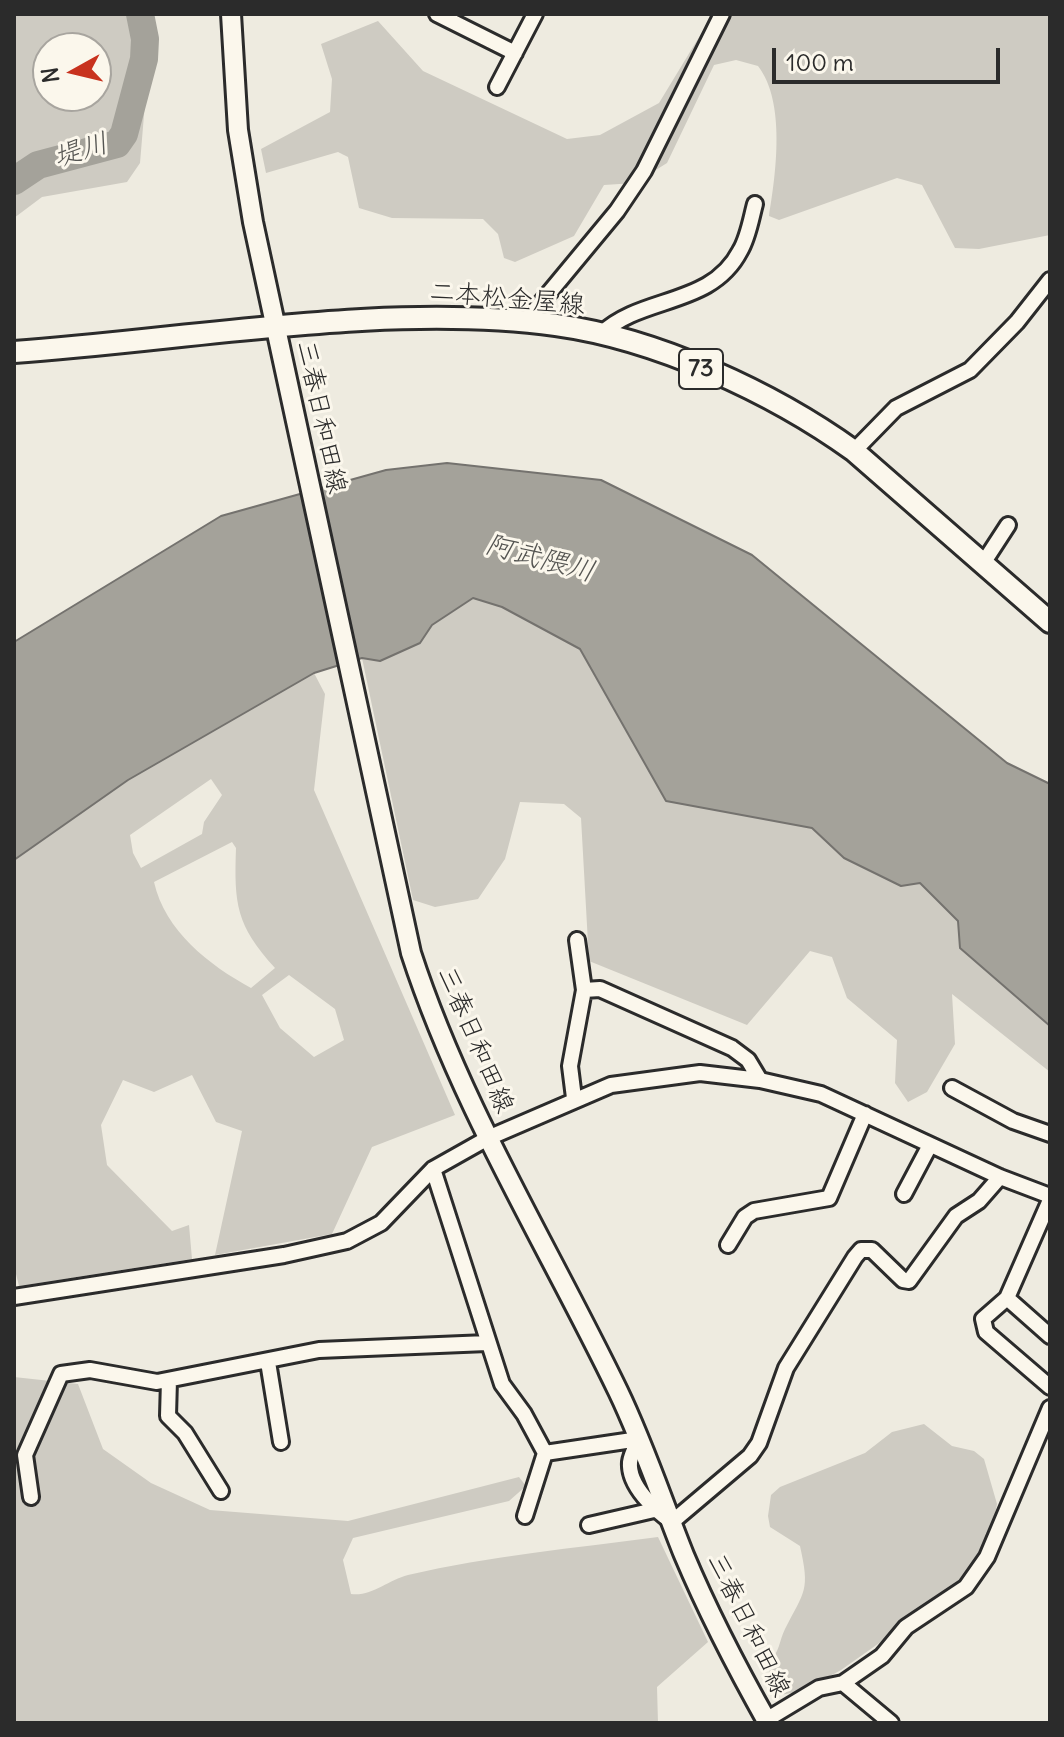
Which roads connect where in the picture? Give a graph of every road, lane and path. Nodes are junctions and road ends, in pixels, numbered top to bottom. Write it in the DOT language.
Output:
graph roads {
  1 [pos="231,14"];
  2 [pos="437,14"];
  3 [pos="535,14"];
  4 [pos="722,14"];
  5 [pos="515,53"];
  6 [pos="497,87"];
  7 [pos="755,204"];
  8 [pos="1050,280"];
  9 [pos="525,322"];
  10 [pos="275,328"];
  11 [pos="601,334"];
  12 [pos="14,352"];
  13 [pos="854,451"];
  14 [pos="1008,525"];
  15 [pos="982,565"];
  16 [pos="1050,622"];
  17 [pos="577,940"];
  18 [pos="584,990"];
  19 [pos="760,1080"];
  20 [pos="952,1088"];
  21 [pos="574,1098"];
  22 [pos="865,1114"];
  23 [pos="1050,1134"];
  24 [pos="488,1138"];
  25 [pos="930,1145"];
  26 [pos="433,1169"];
  27 [pos="1000,1177"];
  28 [pos="904,1194"];
  29 [pos="1050,1198"];
  30 [pos="728,1245"];
  31 [pos="14,1297"];
  32 [pos="1007,1298"];
  33 [pos="1050,1336"];
  34 [pos="487,1343"];
  35 [pos="268,1362"];
  36 [pos="169,1380"];
  37 [pos="1050,1387"];
  38 [pos="1050,1408"];
  39 [pos="639,1439"];
  40 [pos="281,1442"];
  41 [pos="545,1453"];
  42 [pos="221,1491"];
  43 [pos="31,1497"];
  44 [pos="654,1510"];
  45 [pos="525,1516"];
  46 [pos="672,1522"];
  47 [pos="589,1525"];
  48 [pos="843,1683"];
  49 [pos="767,1721"];
  50 [pos="891,1723"];
  1 -- 10 [label="main road, 三春日和田線"];
  2 -- 5 [label="street"];
  3 -- 5 [label="street"];
  4 -- 9 [label="street"];
  5 -- 6 [label="street"];
  7 -- 11 [label="street"];
  8 -- 13 [label="street"];
  9 -- 10 [label="main road, 二本松金屋線 / 73"];
  9 -- 11 [label="main road, 二本松金屋線 / 73"];
  10 -- 12 [label="main road, 二本松金屋線 / 73"];
  10 -- 24 [label="main road, 三春日和田線"];
  11 -- 13 [label="main road, 二本松金屋線 / 73"];
  13 -- 15 [label="main road, 二本松金屋線 / 73"];
  14 -- 15 [label="street"];
  15 -- 16 [label="main road, 二本松金屋線 / 73"];
  17 -- 18 [label="street"];
  18 -- 19 [label="street"];
  18 -- 21 [label="street"];
  19 -- 21 [label="street"];
  19 -- 22 [label="street"];
  20 -- 23 [label="street"];
  21 -- 24 [label="street"];
  22 -- 25 [label="street"];
  22 -- 30 [label="street"];
  24 -- 26 [label="street"];
  24 -- 39 [label="main road, 三春日和田線"];
  25 -- 27 [label="street"];
  25 -- 28 [label="street"];
  26 -- 31 [label="street"];
  26 -- 34 [label="street"];
  27 -- 29 [label="street"];
  27 -- 46 [label="street"];
  29 -- 32 [label="street"];
  32 -- 33 [label="street"];
  32 -- 37 [label="street"];
  34 -- 35 [label="street"];
  34 -- 41 [label="street"];
  35 -- 36 [label="street"];
  35 -- 40 [label="street"];
  36 -- 42 [label="street"];
  36 -- 43 [label="street"];
  38 -- 48 [label="street"];
  39 -- 41 [label="street"];
  39 -- 44 [label="street"];
  39 -- 46 [label="main road, 三春日和田線"];
  41 -- 45 [label="street"];
  44 -- 46 [label="street"];
  44 -- 47 [label="street"];
  46 -- 49 [label="main road, 三春日和田線"];
  48 -- 49 [label="street"];
  48 -- 50 [label="street"];
}
